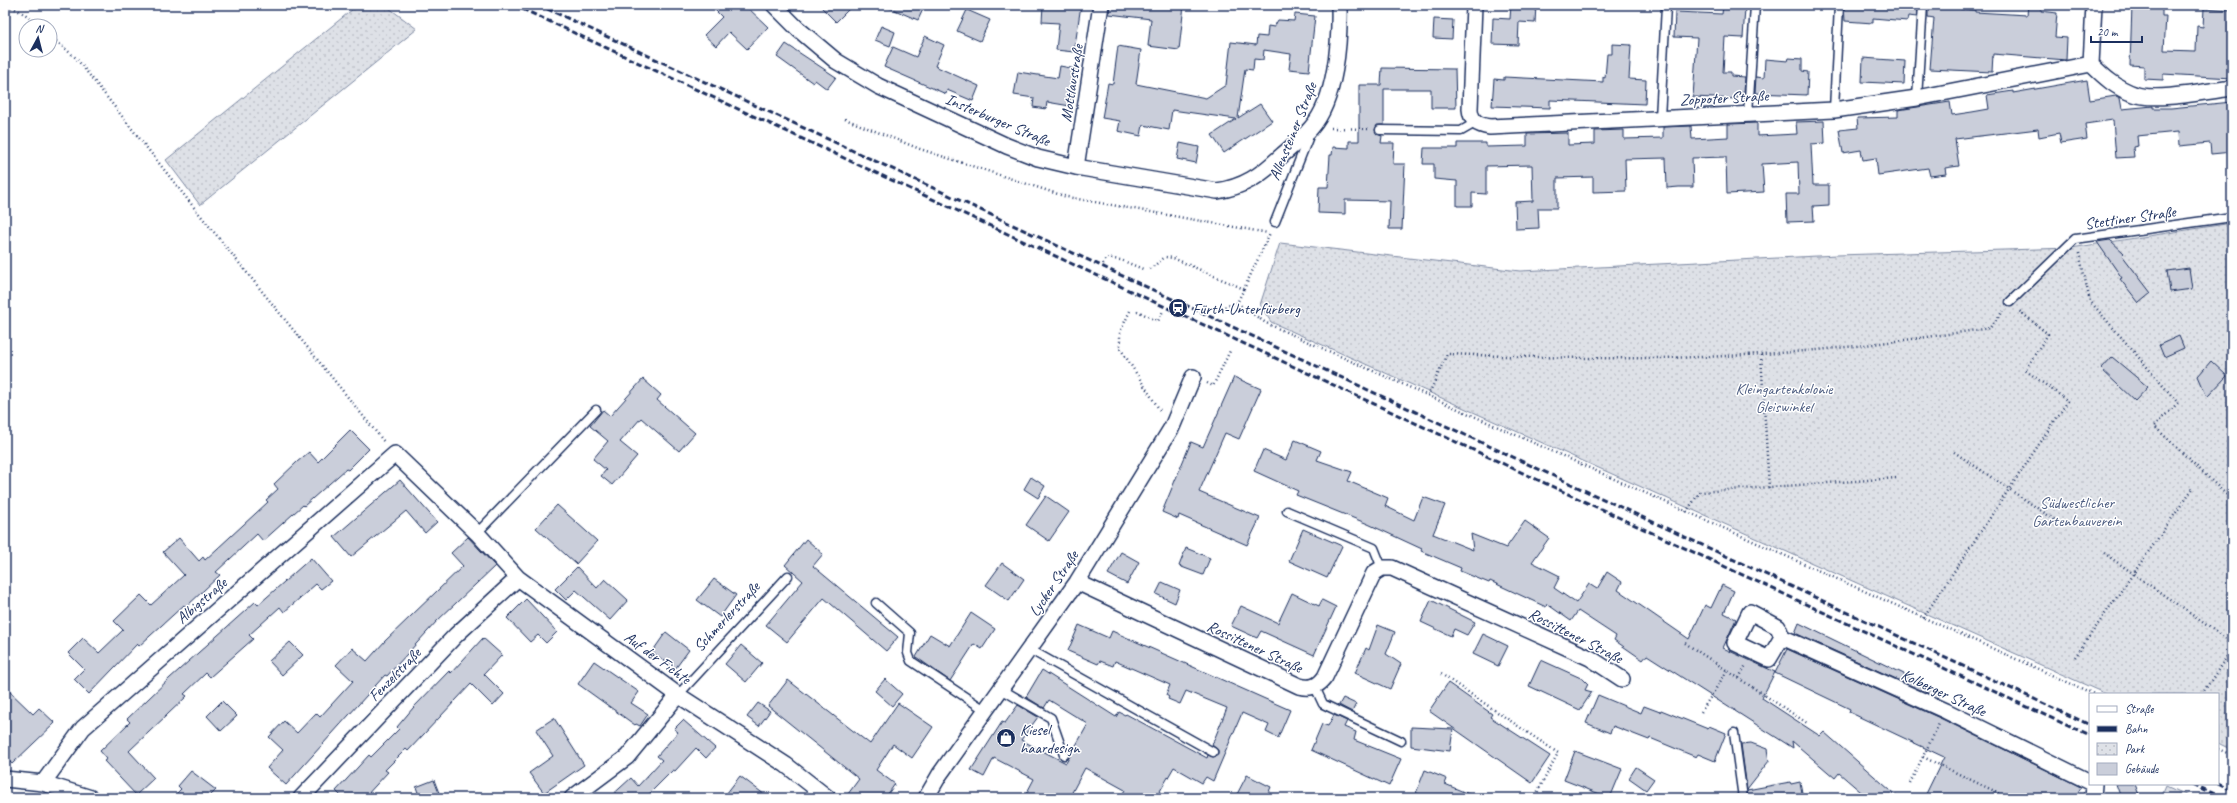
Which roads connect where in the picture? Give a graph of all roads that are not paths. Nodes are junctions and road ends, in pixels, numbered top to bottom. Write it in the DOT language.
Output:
graph roads {
  1 [pos="774,5"];
  2 [pos="1100,5"];
  3 [pos="1339,5"];
  4 [pos="1474,5"];
  5 [pos="1755,5"];
  6 [pos="1839,5"];
  7 [pos="1923,5"];
  8 [pos="2094,5"];
  9 [pos="1666,6"];
  10 [pos="2091,64"];
  11 [pos="2232,88"];
  12 [pos="1917,98"];
  13 [pos="1834,110"];
  14 [pos="1748,114"];
  15 [pos="1660,118"];
  16 [pos="1475,123"];
  17 [pos="1312,128"];
  18 [pos="1380,130"];
  19 [pos="1076,167"];
  20 [pos="2232,217"];
  21 [pos="1275,222"];
  22 [pos="2010,302"];
  23 [pos="1193,377"];
  24 [pos="596,410"];
  25 [pos="394,454"];
  26 [pos="1286,511"];
  27 [pos="477,533"];
  28 [pos="1382,568"];
  29 [pos="788,576"];
  30 [pos="518,578"];
  31 [pos="1077,582"];
  32 [pos="876,603"];
  33 [pos="1782,637"];
  34 [pos="1029,649"];
  35 [pos="1622,679"];
  36 [pos="1315,687"];
  37 [pos="1001,688"];
  38 [pos="678,695"];
  39 [pos="985,710"];
  40 [pos="1734,733"];
  41 [pos="1402,741"];
  42 [pos="1213,752"];
  43 [pos="1064,755"];
  44 [pos="5,779"];
  45 [pos="2089,782"];
  46 [pos="43,783"];
  47 [pos="2094,785"];
  48 [pos="91,798"];
  49 [pos="301,798"];
  50 [pos="572,798"];
  51 [pos="828,798"];
  52 [pos="926,798"];
  53 [pos="1743,798"];
  54 [pos="2093,798"];
  1 -- 19 [label="street, Insterburger Straße"];
  2 -- 19 [label="street, Mottlaustraße"];
  3 -- 17 [label="street, Allensteiner Straße"];
  4 -- 16 [label="street"];
  5 -- 14 [label="lane"];
  6 -- 13 [label="lane"];
  7 -- 12 [label="lane"];
  8 -- 10 [label="street"];
  9 -- 15 [label="lane"];
  10 -- 11 [label="street"];
  10 -- 12 [label="street, Zoppoter Straße"];
  12 -- 13 [label="street, Zoppoter Straße"];
  13 -- 14 [label="street, Zoppoter Straße"];
  14 -- 15 [label="street, Zoppoter Straße"];
  15 -- 16 [label="street, Zoppoter Straße"];
  16 -- 18 [label="lane"];
  17 -- 19 [label="street, Insterburger Straße"];
  17 -- 21 [label="lane, Allensteiner Straße"];
  20 -- 22 [label="lane, Stettiner Straße"];
  23 -- 31 [label="street, Lycker Straße"];
  24 -- 27 [label="lane"];
  25 -- 27 [label="street, Auf der Fichte"];
  25 -- 46 [label="street, Albigstraße"];
  26 -- 28 [label="lane"];
  27 -- 30 [label="street, Auf der Fichte"];
  28 -- 35 [label="street, Rossittener Straße"];
  28 -- 36 [label="street, Rossittener Straße"];
  29 -- 38 [label="lane, Schmerlerstraße"];
  30 -- 38 [label="street, Auf der Fichte"];
  30 -- 49 [label="street, Fenzelstraße"];
  31 -- 34 [label="street, Lycker Straße"];
  31 -- 36 [label="street, Rossittener Straße"];
  32 -- 39 [label="lane"];
  33 -- 45 [label="street, Kolberger Straße"];
  34 -- 37 [label="street, Lycker Straße"];
  34 -- 42 [label="lane"];
  36 -- 41 [label="lane"];
  37 -- 39 [label="street, Lycker Straße"];
  37 -- 43 [label="lane"];
  38 -- 50 [label="street, Schmerlerstraße"];
  38 -- 51 [label="street, Auf der Fichte"];
  39 -- 52 [label="street, Lycker Straße"];
  40 -- 53 [label="lane"];
  44 -- 46 [label="street"];
  46 -- 48 [label="street"];
  47 -- 54 [label="street"];
}
